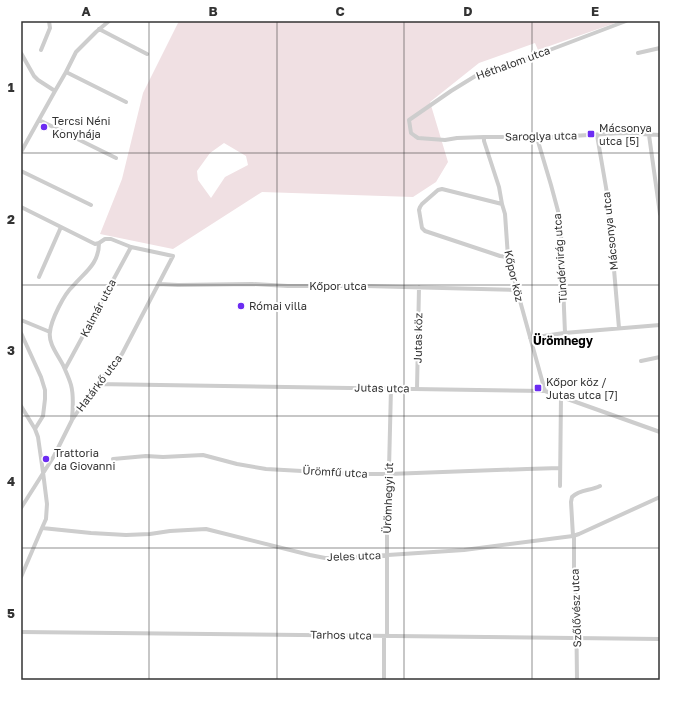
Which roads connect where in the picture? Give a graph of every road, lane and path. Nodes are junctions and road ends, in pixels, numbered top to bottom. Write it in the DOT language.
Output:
graph roads {
  1 [pos="109,21"];
  2 [pos="626,21"];
  3 [pos="49,22"];
  4 [pos="99,29"];
  5 [pos="660,48"];
  6 [pos="41,50"];
  7 [pos="21,53"];
  8 [pos="638,53"];
  9 [pos="147,54"];
  10 [pos="66,72"];
  11 [pos="55,91"];
  12 [pos="126,102"];
  13 [pos="39,120"];
  14 [pos="650,134"];
  15 [pos="597,135"];
  16 [pos="660,135"];
  17 [pos="484,137"];
  18 [pos="537,138"];
  19 [pos="445,140"];
  20 [pos="21,152"];
  21 [pos="116,158"];
  22 [pos="21,171"];
  23 [pos="502,204"];
  24 [pos="91,205"];
  25 [pos="21,207"];
  26 [pos="660,214"];
  27 [pos="61,227"];
  28 [pos="99,243"];
  29 [pos="131,247"];
  30 [pos="508,257"];
  31 [pos="39,277"];
  32 [pos="159,284"];
  33 [pos="419,287"];
  34 [pos="516,290"];
  35 [pos="21,320"];
  36 [pos="660,326"];
  37 [pos="619,328"];
  38 [pos="50,332"];
  39 [pos="21,333"];
  40 [pos="565,333"];
  41 [pos="530,338"];
  42 [pos="660,357"];
  43 [pos="641,361"];
  44 [pos="65,370"];
  45 [pos="96,384"];
  46 [pos="391,388"];
  47 [pos="417,389"];
  48 [pos="545,391"];
  49 [pos="561,396"];
  50 [pos="21,406"];
  51 [pos="72,420"];
  52 [pos="35,429"];
  53 [pos="660,432"];
  54 [pos="113,459"];
  55 [pos="560,468"];
  56 [pos="43,472"];
  57 [pos="389,474"];
  58 [pos="560,486"];
  59 [pos="600,486"];
  60 [pos="660,498"];
  61 [pos="21,508"];
  62 [pos="42,528"];
  63 [pos="574,536"];
  64 [pos="386,555"];
  65 [pos="21,577"];
  66 [pos="21,632"];
  67 [pos="385,636"];
  68 [pos="577,638"];
  69 [pos="660,639"];
  70 [pos="384,680"];
  71 [pos="577,680"];
  1 -- 4 [label="street"];
  2 -- 19 [label="street, Héthalom utca"];
  3 -- 6 [label="street"];
  4 -- 9 [label="street"];
  4 -- 10 [label="street"];
  5 -- 8 [label="street"];
  7 -- 11 [label="street"];
  10 -- 11 [label="street"];
  10 -- 12 [label="street"];
  11 -- 13 [label="street"];
  13 -- 20 [label="street"];
  13 -- 21 [label="street"];
  14 -- 15 [label="street, Saroglya utca"];
  14 -- 16 [label="street, Saroglya utca"];
  14 -- 26 [label="street"];
  15 -- 18 [label="street, Saroglya utca"];
  15 -- 37 [label="street, Mácsonya utca"];
  17 -- 18 [label="street, Saroglya utca"];
  17 -- 19 [label="street, Saroglya utca"];
  17 -- 23 [label="street, Kőpor köz"];
  18 -- 40 [label="street, Tündérvirág utca"];
  22 -- 24 [label="street"];
  23 -- 30 [label="street, Kőpor köz"];
  23 -- 30 [label="street"];
  25 -- 27 [label="street"];
  27 -- 28 [label="street"];
  27 -- 31 [label="street"];
  28 -- 29 [label="street"];
  28 -- 38 [label="street"];
  29 -- 32 [label="street, Határkő utca"];
  29 -- 44 [label="street, Kalmár utca"];
  30 -- 34 [label="street, Kőpor köz"];
  32 -- 33 [label="street, Kőpor utca"];
  32 -- 45 [label="street, Határkő utca"];
  33 -- 34 [label="street, Kőpor utca"];
  33 -- 47 [label="street, Jutas köz"];
  34 -- 41 [label="street, Kőpor köz"];
  35 -- 38 [label="street"];
  36 -- 37 [label="street"];
  37 -- 40 [label="street"];
  38 -- 44 [label="street"];
  39 -- 52 [label="street"];
  40 -- 41 [label="street"];
  41 -- 48 [label="street, Kőpor köz"];
  42 -- 43 [label="street"];
  44 -- 51 [label="street"];
  45 -- 46 [label="street, Jutas utca"];
  45 -- 51 [label="street, Határkő utca"];
  46 -- 47 [label="street, Jutas utca"];
  46 -- 57 [label="street, Ürömhegyi út"];
  47 -- 48 [label="street, Jutas utca"];
  48 -- 49 [label="street, Jutas utca"];
  49 -- 53 [label="street, Jutas utca"];
  49 -- 55 [label="street"];
  50 -- 52 [label="street"];
  51 -- 56 [label="street, Határkő utca"];
  52 -- 56 [label="street"];
  54 -- 57 [label="street, Ürömfű utca"];
  55 -- 57 [label="street, Ürömfű utca"];
  55 -- 58 [label="street"];
  56 -- 61 [label="street, Határkő utca"];
  56 -- 62 [label="street"];
  57 -- 64 [label="street, Ürömhegyi út"];
  59 -- 63 [label="street, Szőlővész utca"];
  60 -- 63 [label="street, Jeles utca"];
  62 -- 64 [label="street, Jeles utca"];
  62 -- 65 [label="street"];
  63 -- 64 [label="street, Jeles utca"];
  63 -- 68 [label="street, Szőlővész utca"];
  64 -- 67 [label="street, Ürömhegyi út"];
  66 -- 67 [label="street, Tarhos utca"];
  67 -- 68 [label="street, Tarhos utca"];
  67 -- 70 [label="street, Ürömhegyi út"];
  68 -- 69 [label="street, Tarhos utca"];
  68 -- 71 [label="street, Szőlővész utca"];
}
